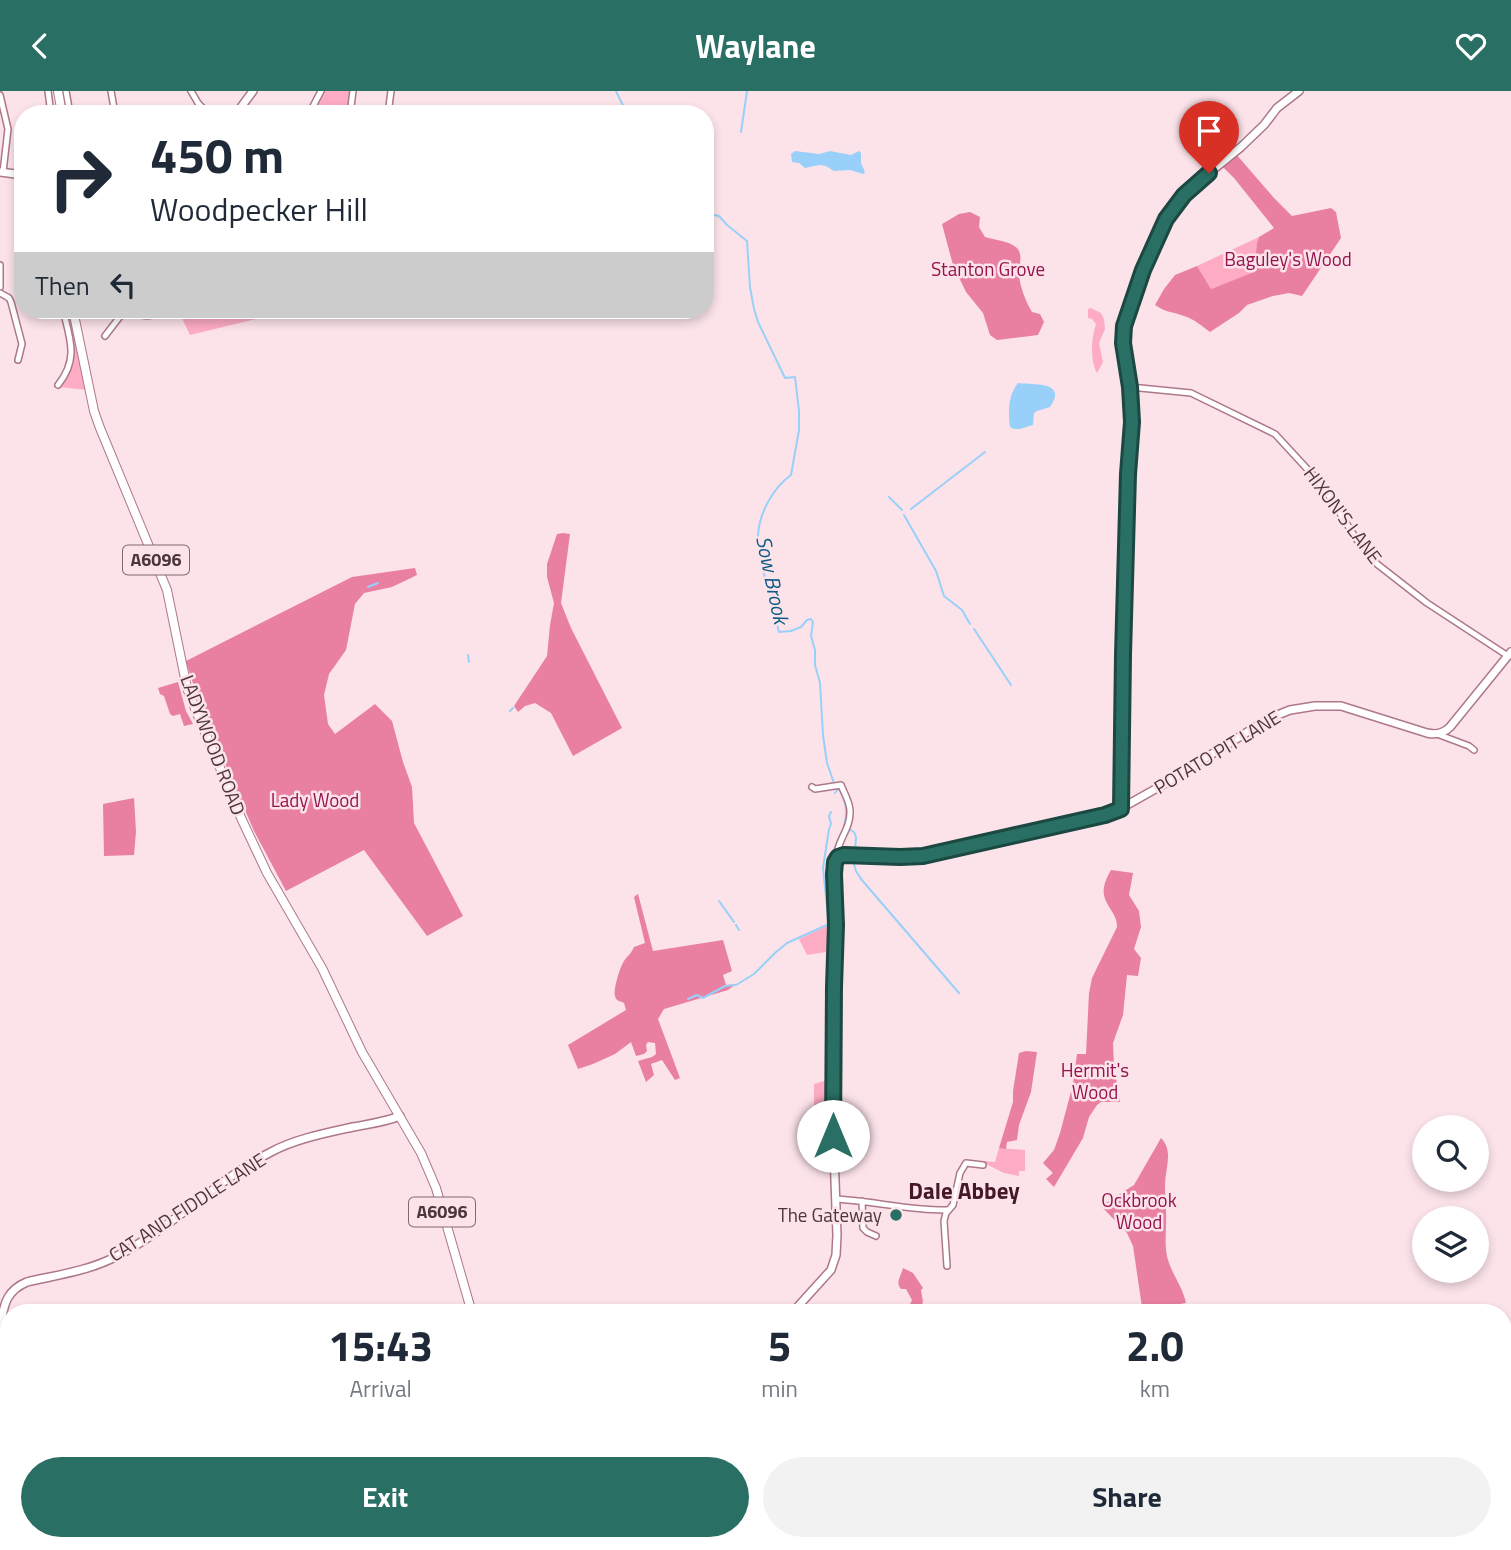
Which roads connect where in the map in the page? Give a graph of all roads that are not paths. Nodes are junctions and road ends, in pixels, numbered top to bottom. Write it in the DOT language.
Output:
graph roads {
  1 [pos="1299,91"];
  2 [pos="0,95"];
  3 [pos="3,121"];
  4 [pos="1,172"];
  5 [pos="0,265"];
  6 [pos="0,287"];
  7 [pos="0,293"];
  8 [pos="14,310"];
  9 [pos="16,319"];
  10 [pos="65,319"];
  11 [pos="75,319"];
  12 [pos="119,319"];
  13 [pos="105,336"];
  14 [pos="18,360"];
  15 [pos="58,385"];
  16 [pos="1130,387"];
  17 [pos="1510,654"];
  18 [pos="1447,730"];
  19 [pos="1437,734"];
  20 [pos="1451,740"];
  21 [pos="1474,750"];
  22 [pos="812,787"];
  23 [pos="1121,809"];
  24 [pos="836,859"];
  25 [pos="400,1116"];
  26 [pos="983,1165"];
  27 [pos="836,1199"];
  28 [pos="862,1201"];
  29 [pos="933,1210"];
  30 [pos="948,1210"];
  31 [pos="944,1221"];
  32 [pos="876,1236"];
  33 [pos="947,1266"];
  34 [pos="5,1304"];
  35 [pos="469,1304"];
  36 [pos="800,1304"];
  1 -- 16 [label="street"];
  2 -- 3 [label="street"];
  3 -- 4 [label="street"];
  5 -- 6 [label="street"];
  7 -- 8 [label="street"];
  9 -- 14 [label="street"];
  10 -- 15 [label="street"];
  11 -- 25 [label="main road, LADYWOOD ROAD / A6096"];
  12 -- 13 [label="street"];
  16 -- 17 [label="street, HIXON'S LANE"];
  16 -- 23 [label="street"];
  17 -- 18 [label="street"];
  18 -- 19 [label="street"];
  18 -- 20 [label="street"];
  19 -- 20 [label="street, POTATO PIT LANE"];
  19 -- 23 [label="street, POTATO PIT LANE"];
  20 -- 21 [label="street, POTATO PIT LANE"];
  22 -- 24 [label="street"];
  23 -- 24 [label="street, POTATO PIT LANE"];
  24 -- 27 [label="street"];
  25 -- 34 [label="street, CAT AND FIDDLE LANE"];
  25 -- 35 [label="main road, A6096"];
  26 -- 30 [label="street"];
  27 -- 28 [label="street"];
  27 -- 36 [label="street"];
  28 -- 29 [label="street"];
  28 -- 32 [label="street"];
  29 -- 30 [label="street"];
  29 -- 31 [label="street"];
  30 -- 31 [label="street"];
  31 -- 33 [label="street"];
}
